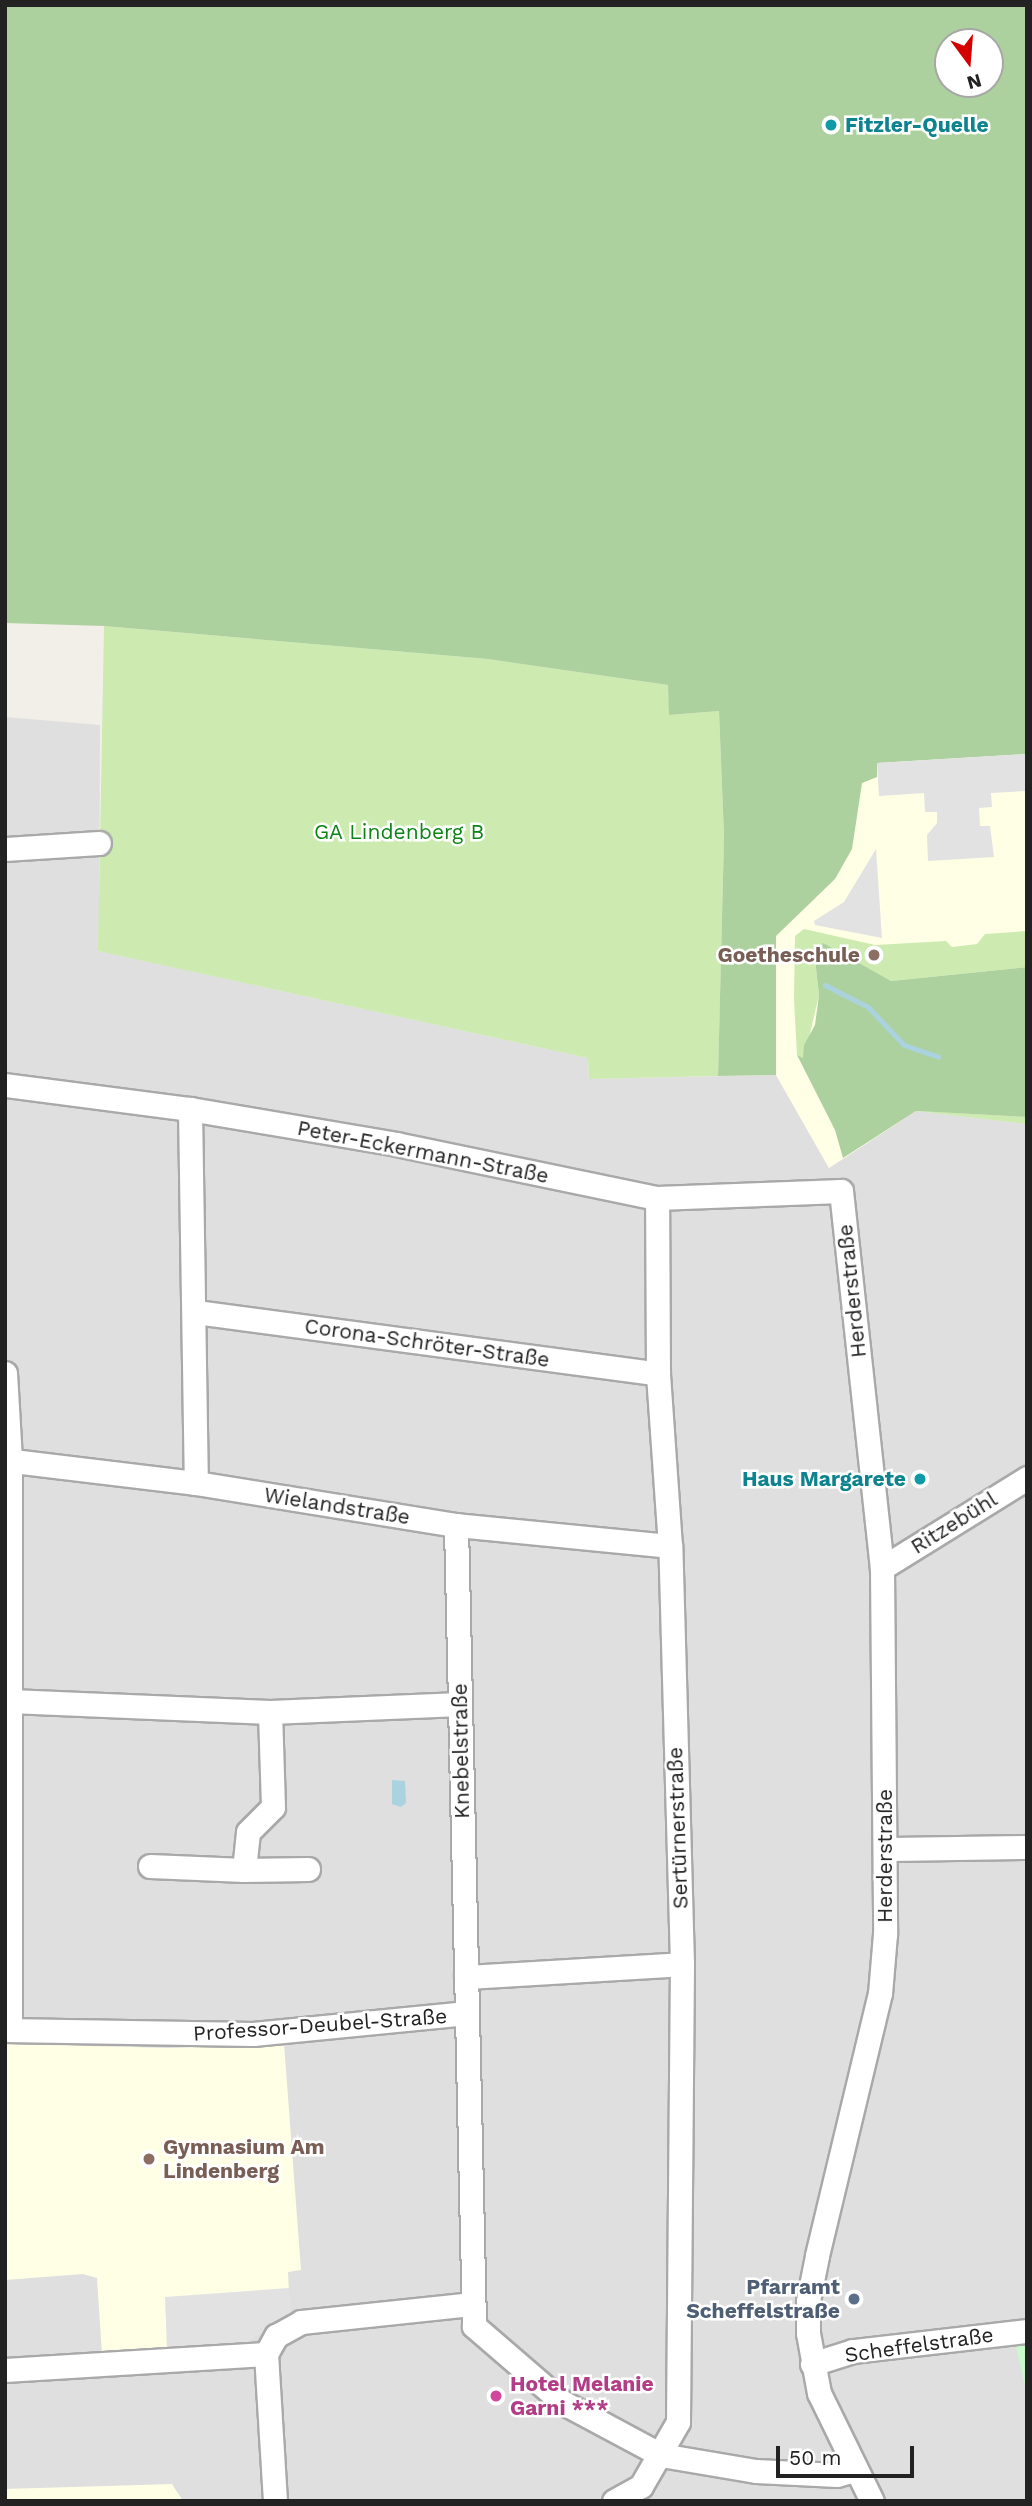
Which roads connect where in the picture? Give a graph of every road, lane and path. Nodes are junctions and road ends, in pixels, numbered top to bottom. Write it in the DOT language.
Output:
graph roads {
  1 [pos="99,843"];
  2 [pos="5,849"];
  3 [pos="5,1085"];
  4 [pos="190,1109"];
  5 [pos="842,1191"];
  6 [pos="657,1198"];
  7 [pos="196,1312"];
  8 [pos="5,1373"];
  9 [pos="658,1374"];
  10 [pos="8,1460"];
  11 [pos="1027,1478"];
  12 [pos="196,1483"];
  13 [pos="456,1525"];
  14 [pos="670,1546"];
  15 [pos="882,1568"];
  16 [pos="10,1701"];
  17 [pos="460,1704"];
  18 [pos="270,1712"];
  19 [pos="1027,1847"];
  20 [pos="886,1849"];
  21 [pos="150,1866"];
  22 [pos="308,1869"];
  23 [pos="244,1870"];
  24 [pos="682,1964"];
  25 [pos="466,1977"];
  26 [pos="467,2013"];
  27 [pos="8,2030"];
  28 [pos="471,2304"];
  29 [pos="1027,2331"];
  30 [pos="266,2354"];
  31 [pos="812,2364"];
  32 [pos="5,2370"];
  33 [pos="661,2455"];
  34 [pos="854,2470"];
  35 [pos="275,2501"];
  36 [pos="614,2501"];
  37 [pos="872,2501"];
  1 -- 2 [label="street"];
  3 -- 4 [label="street, Peter-Eckermann-Straße"];
  4 -- 6 [label="street, Peter-Eckermann-Straße"];
  4 -- 7 [label="street"];
  5 -- 6 [label="street, Peter-Eckermann-Straße"];
  5 -- 15 [label="street, Herderstraße"];
  6 -- 9 [label="street, Sertürnerstraße"];
  7 -- 9 [label="street, Corona-Schröter-Straße"];
  7 -- 12 [label="street"];
  8 -- 10 [label="street"];
  9 -- 14 [label="street, Sertürnerstraße"];
  10 -- 12 [label="street, Wielandstraße"];
  10 -- 16 [label="street"];
  11 -- 15 [label="street, Ritzebühl"];
  12 -- 13 [label="street, Wielandstraße"];
  13 -- 14 [label="street, Wielandstraße"];
  13 -- 17 [label="street, Knebelstraße"];
  14 -- 24 [label="street, Sertürnerstraße"];
  15 -- 20 [label="street, Herderstraße"];
  16 -- 18 [label="street"];
  16 -- 27 [label="street"];
  17 -- 18 [label="street"];
  17 -- 25 [label="street, Knebelstraße"];
  18 -- 23 [label="street"];
  19 -- 20 [label="street"];
  20 -- 31 [label="street, Herderstraße"];
  21 -- 23 [label="street"];
  22 -- 23 [label="street"];
  24 -- 25 [label="street"];
  24 -- 33 [label="street, Sertürnerstraße"];
  25 -- 26 [label="street, Knebelstraße"];
  26 -- 27 [label="street, Professor-Deubel-Straße"];
  26 -- 28 [label="street, Knebelstraße"];
  28 -- 30 [label="street"];
  28 -- 33 [label="street"];
  29 -- 31 [label="street, Scheffelstraße"];
  30 -- 32 [label="street"];
  30 -- 35 [label="street"];
  31 -- 34 [label="street, Herderstraße"];
  33 -- 34 [label="street"];
  33 -- 36 [label="street, Sertürnerstraße"];
  34 -- 37 [label="street, Herderstraße"];
}
